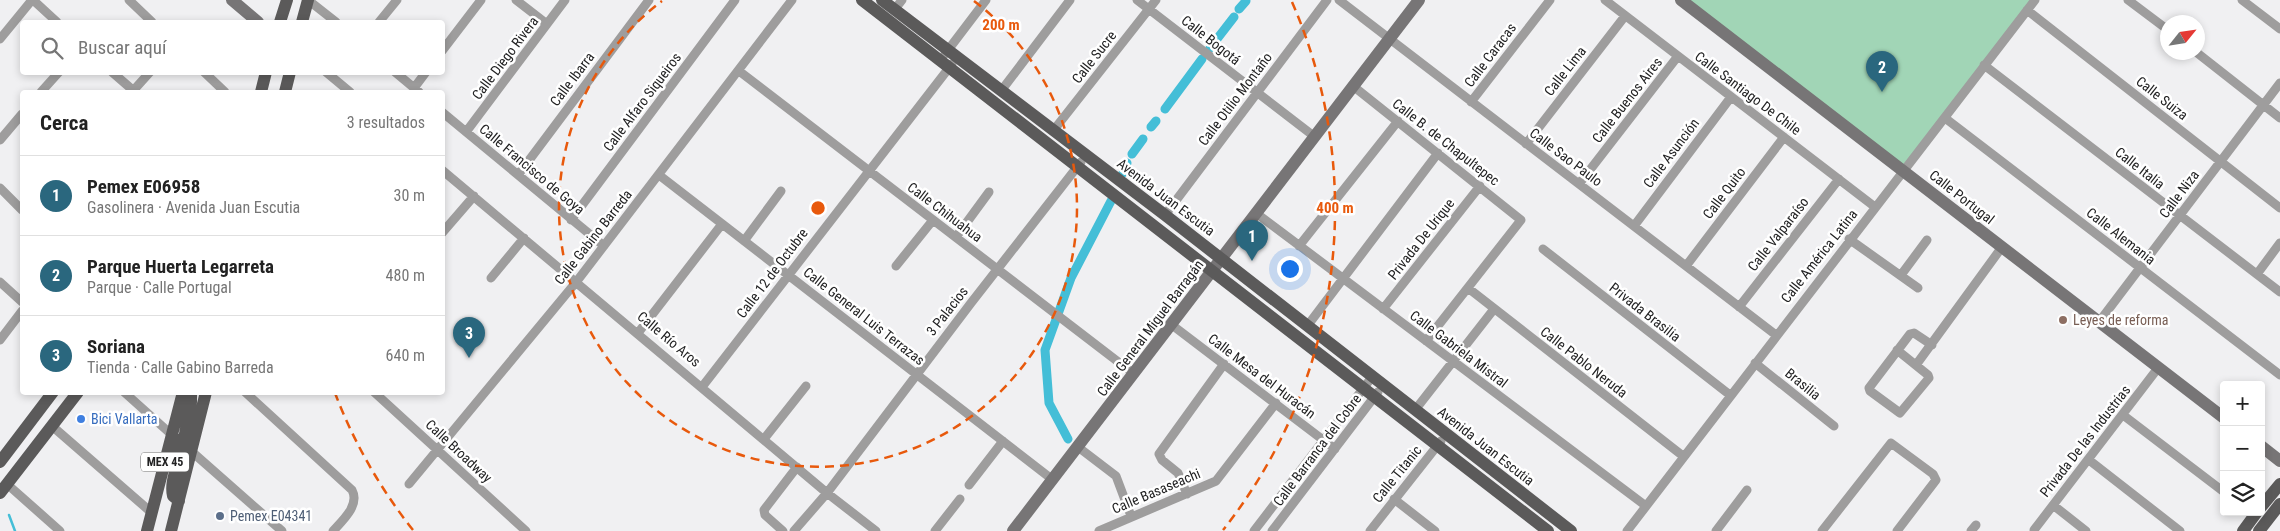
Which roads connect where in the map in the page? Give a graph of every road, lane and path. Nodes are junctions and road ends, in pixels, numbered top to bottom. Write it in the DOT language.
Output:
graph roads {
  1 [pos="32,0"];
  2 [pos="129,0"];
  3 [pos="232,0"];
  4 [pos="287,0"];
  5 [pos="308,0"];
  6 [pos="397,0"];
  7 [pos="482,0"];
  8 [pos="516,0"];
  9 [pos="565,0"];
  10 [pos="649,0"];
  11 [pos="735,0"];
  12 [pos="792,0"];
  13 [pos="862,0"];
  14 [pos="882,0"];
  15 [pos="986,0"];
  16 [pos="1070,0"];
  17 [pos="1137,0"];
  18 [pos="1156,0"];
  19 [pos="1328,0"];
  20 [pos="1339,0"];
  21 [pos="1419,0"];
  22 [pos="1550,0"];
  23 [pos="1605,0"];
  24 [pos="1682,0"];
  25 [pos="2035,0"];
  26 [pos="2128,0"];
  27 [pos="2242,0"];
  28 [pos="898,5"];
  29 [pos="1149,9"];
  30 [pos="2027,10"];
  31 [pos="1625,16"];
  32 [pos="55,20"];
  33 [pos="150,20"];
  34 [pos="256,20"];
  35 [pos="281,20"];
  36 [pos="303,20"];
  37 [pos="333,20"];
  38 [pos="381,20"];
  39 [pos="547,24"];
  40 [pos="2160,24"];
  41 [pos="2280,29"];
  42 [pos="0,39"];
  43 [pos="1389,40"];
  44 [pos="445,47"];
  45 [pos="1678,56"];
  46 [pos="948,59"];
  47 [pos="2205,59"];
  48 [pos="1984,65"];
  49 [pos="739,71"];
  50 [pos="56,75"];
  51 [pos="115,75"];
  52 [pos="147,75"];
  53 [pos="207,75"];
  54 [pos="265,75"];
  55 [pos="289,75"];
  56 [pos="330,75"];
  57 [pos="399,75"];
  58 [pos="424,75"];
  59 [pos="2280,83"];
  60 [pos="1354,86"];
  61 [pos="43,90"];
  62 [pos="131,90"];
  63 [pos="135,90"];
  64 [pos="223,90"];
  65 [pos="262,90"];
  66 [pos="286,90"];
  67 [pos="348,90"];
  68 [pos="416,90"];
  69 [pos="1001,91"];
  70 [pos="1256,93"];
  71 [pos="1731,97"];
  72 [pos="1471,102"];
  73 [pos="2264,105"];
  74 [pos="445,114"];
  75 [pos="20,116"];
  76 [pos="1945,118"];
  77 [pos="2280,118"];
  78 [pos="1398,121"];
  79 [pos="1053,131"];
  80 [pos="466,132"];
  81 [pos="1314,137"];
  82 [pos="1784,137"];
  83 [pos="0,140"];
  84 [pos="1526,144"];
  85 [pos="1438,154"];
  86 [pos="1086,155"];
  87 [pos="2221,161"];
  88 [pos="1099,165"];
  89 [pos="1078,166"];
  90 [pos="868,170"];
  91 [pos="445,172"];
  92 [pos="1904,172"];
  93 [pos="518,175"];
  94 [pos="659,175"];
  95 [pos="1092,176"];
  96 [pos="1839,179"];
  97 [pos="1579,184"];
  98 [pos="1125,185"];
  99 [pos="1480,186"];
  100 [pos="0,188"];
  101 [pos="781,191"];
  102 [pos="989,192"];
  103 [pos="474,196"];
  104 [pos="1117,196"];
  105 [pos="1876,207"];
  106 [pos="20,208"];
  107 [pos="2280,208"];
  108 [pos="1256,213"];
  109 [pos="1165,215"];
  110 [pos="2180,216"];
  111 [pos="571,220"];
  112 [pos="933,220"];
  113 [pos="722,224"];
  114 [pos="1634,226"];
  115 [pos="445,230"];
  116 [pos="956,237"];
  117 [pos="524,238"];
  118 [pos="1849,239"];
  119 [pos="744,240"];
  120 [pos="1927,240"];
  121 [pos="2280,243"];
  122 [pos="604,246"];
  123 [pos="1299,246"];
  124 [pos="2002,247"];
  125 [pos="1543,250"];
  126 [pos="1221,259"];
  127 [pos="896,266"];
  128 [pos="1686,266"];
  129 [pos="2139,268"];
  130 [pos="997,269"];
  131 [pos="1213,270"];
  132 [pos="2256,274"];
  133 [pos="788,275"];
  134 [pos="1901,275"];
  135 [pos="491,278"];
  136 [pos="1342,278"];
  137 [pos="577,281"];
  138 [pos="0,282"];
  139 [pos="1468,288"];
  140 [pos="1918,288"];
  141 [pos="2280,292"];
  142 [pos="20,300"];
  143 [pos="1739,306"];
  144 [pos="1383,309"];
  145 [pos="1494,309"];
  146 [pos="20,314"];
  147 [pos="2099,322"];
  148 [pos="1172,325"];
  149 [pos="1308,325"];
  150 [pos="638,333"];
  151 [pos="1776,335"];
  152 [pos="0,340"];
  153 [pos="1426,341"];
  154 [pos="1932,344"];
  155 [pos="1897,350"];
  156 [pos="1453,362"];
  157 [pos="1755,363"];
  158 [pos="1224,364"];
  159 [pos="1916,365"];
  160 [pos="2158,368"];
  161 [pos="916,374"];
  162 [pos="1134,374"];
  163 [pos="2280,375"];
  164 [pos="1372,377"];
  165 [pos="806,386"];
  166 [pos="1383,386"];
  167 [pos="702,387"];
  168 [pos="1364,388"];
  169 [pos="51,395"];
  170 [pos="76,395"];
  171 [pos="127,395"];
  172 [pos="182,395"];
  173 [pos="191,395"];
  174 [pos="205,395"];
  175 [pos="248,395"];
  176 [pos="377,395"];
  177 [pos="1730,395"];
  178 [pos="1375,396"];
  179 [pos="1276,404"];
  180 [pos="1416,410"];
  181 [pos="2123,415"];
  182 [pos="2220,415"];
  183 [pos="52,426"];
  184 [pos="1834,426"];
  185 [pos="172,435"];
  186 [pos="764,439"];
  187 [pos="1442,439"];
  188 [pos="1324,440"];
  189 [pos="1003,441"];
  190 [pos="1078,447"];
  191 [pos="1335,449"];
  192 [pos="2265,449"];
  193 [pos="438,450"];
  194 [pos="191,451"];
  195 [pos="1683,456"];
  196 [pos="2089,460"];
  197 [pos="2280,460"];
  198 [pos="0,462"];
  199 [pos="797,467"];
  200 [pos="1053,480"];
  201 [pos="409,484"];
  202 [pos="2280,484"];
  203 [pos="970,485"];
  204 [pos="3,489"];
  205 [pos="2220,489"];
  206 [pos="1747,490"];
  207 [pos="827,493"];
  208 [pos="1187,494"];
  209 [pos="960,499"];
  210 [pos="1394,500"];
  211 [pos="179,501"];
  212 [pos="2265,502"];
  213 [pos="2280,504"];
  214 [pos="2054,505"];
  215 [pos="1646,506"];
  216 [pos="152,513"];
  217 [pos="1131,516"];
  218 [pos="2253,516"];
  219 [pos="2034,530"];
  220 [pos="2263,530"];
  221 [pos="60,531"];
  222 [pos="147,531"];
  223 [pos="171,531"];
  224 [pos="282,531"];
  225 [pos="333,531"];
  226 [pos="526,531"];
  227 [pos="783,531"];
  228 [pos="794,531"];
  229 [pos="875,531"];
  230 [pos="935,531"];
  231 [pos="1013,531"];
  232 [pos="1099,531"];
  233 [pos="1254,531"];
  234 [pos="1272,531"];
  235 [pos="1370,531"];
  236 [pos="1435,531"];
  237 [pos="1548,531"];
  238 [pos="1571,531"];
  239 [pos="1627,531"];
  240 [pos="1716,531"];
  241 [pos="1822,531"];
  242 [pos="1897,531"];
  243 [pos="2086,531"];
  244 [pos="2180,531"];
  245 [pos="2243,531"];
  1 -- 32 [label="street"];
  1 -- 42 [label="street"];
  2 -- 33 [label="street"];
  3 -- 34 [label="main road"];
  4 -- 35 [label="main road"];
  5 -- 36 [label="main road"];
  5 -- 37 [label="street"];
  6 -- 38 [label="street"];
  7 -- 44 [label="street"];
  8 -- 39 [label="street"];
  9 -- 39 [label="street, Calle Diego Rivera"];
  10 -- 93 [label="street, Calle Ibarra"];
  11 -- 111 [label="street, Calle Alfaro Siqueiros"];
  12 -- 49 [label="street, Calle Gabino Barreda"];
  13 -- 46 [label="main road, Avenida Juan Escutia"];
  14 -- 28 [label="main road, Avenida Juan Escutia"];
  15 -- 46 [label="street, Calle 12 de Octubre"];
  16 -- 69 [label="street"];
  17 -- 29 [label="street, Calle Bogotá"];
  18 -- 29 [label="street, Calle Sucre"];
  19 -- 70 [label="street, Calle Otilio Montaño"];
  20 -- 43 [label="street, Calle Sao Paulo"];
  21 -- 43 [label="main road, Calle General Miguel Barragán"];
  22 -- 72 [label="street, Calle Caracas"];
  23 -- 31 [label="street, Calle Santiago De Chile"];
  24 -- 92 [label="main road, Calle Portugal"];
  25 -- 30 [label="street, Calle América Latina"];
  26 -- 40 [label="street"];
  27 -- 41 [label="street"];
  28 -- 46 [label="main road, Avenida Juan Escutia"];
  29 -- 70 [label="street, Calle Bogotá"];
  29 -- 79 [label="street, Calle Sucre"];
  30 -- 48 [label="street, Calle América Latina"];
  30 -- 87 [label="street, Calle Suiza"];
  31 -- 45 [label="street, Calle Santiago De Chile"];
  31 -- 84 [label="street, Calle Lima"];
  39 -- 80 [label="street, Calle Diego Rivera"];
  43 -- 60 [label="main road, Calle General Miguel Barragán"];
  43 -- 72 [label="street, Calle Sao Paulo"];
  45 -- 71 [label="street, Calle Santiago De Chile"];
  45 -- 97 [label="street, Calle Buenos Aires"];
  46 -- 69 [label="main road, Avenida Juan Escutia"];
  46 -- 89 [label="main road, Avenida Juan Escutia"];
  46 -- 90 [label="street, Calle 12 de Octubre"];
  47 -- 73 [label="street"];
  48 -- 76 [label="street, Calle América Latina"];
  48 -- 110 [label="street, Calle Italia"];
  49 -- 90 [label="street, Calle Chihuahua"];
  49 -- 94 [label="street, Calle Gabino Barreda"];
  50 -- 61 [label="street"];
  51 -- 62 [label="street"];
  52 -- 63 [label="street"];
  53 -- 64 [label="street"];
  54 -- 65 [label="main road"];
  55 -- 66 [label="main road"];
  56 -- 67 [label="street"];
  57 -- 68 [label="street"];
  58 -- 68 [label="street"];
  59 -- 73 [label="street, Calle Niza"];
  60 -- 78 [label="street, Calle B. de Chapultepec"];
  60 -- 81 [label="main road, Calle General Miguel Barragán"];
  69 -- 79 [label="main road, Avenida Juan Escutia"];
  70 -- 81 [label="street, Calle Bogotá"];
  70 -- 109 [label="street, Calle Otilio Montaño"];
  71 -- 82 [label="street, Calle Santiago De Chile"];
  71 -- 114 [label="street, Calle Asunción"];
  72 -- 84 [label="street, Calle Sao Paulo"];
  73 -- 77 [label="street"];
  73 -- 87 [label="street, Calle Niza"];
  74 -- 80 [label="street, Calle Francisco de Goya"];
  75 -- 83 [label="street"];
  76 -- 92 [label="street, Calle América Latina"];
  76 -- 129 [label="street, Calle Alemania"];
  78 -- 85 [label="street, Calle B. de Chapultepec"];
  78 -- 123 [label="street"];
  79 -- 86 [label="main road, Avenida Juan Escutia"];
  80 -- 93 [label="street, Calle Francisco de Goya"];
  81 -- 108 [label="main road, Calle General Miguel Barragán"];
  82 -- 96 [label="street, Calle Santiago De Chile"];
  82 -- 128 [label="street, Calle Quito"];
  84 -- 97 [label="street, Calle Sao Paulo"];
  85 -- 99 [label="street, Calle B. de Chapultepec"];
  85 -- 136 [label="street"];
  86 -- 88 [label="main road, Avenida Juan Escutia"];
  86 -- 89 [label="street, 3 Palacios"];
  87 -- 107 [label="street, Calle Suiza"];
  87 -- 110 [label="street, Calle Niza"];
  88 -- 95 [label="main road"];
  88 -- 98 [label="main road, Avenida Juan Escutia"];
  89 -- 95 [label="main road, Avenida Juan Escutia"];
  89 -- 130 [label="street, 3 Palacios"];
  90 -- 112 [label="street, Calle Chihuahua"];
  90 -- 133 [label="street, Calle 12 de Octubre"];
  91 -- 103 [label="street, Calle Río Aros"];
  92 -- 105 [label="street, Calle América Latina"];
  92 -- 124 [label="main road, Calle Portugal"];
  93 -- 111 [label="street, Calle Francisco de Goya"];
  94 -- 113 [label="street, Calle General Luis Terrazas"];
  94 -- 122 [label="street, Calle Gabino Barreda"];
  95 -- 104 [label="main road, Avenida Juan Escutia"];
  96 -- 105 [label="street, Calle Santiago De Chile"];
  96 -- 143 [label="street, Calle Valparaíso"];
  97 -- 114 [label="street, Calle Sao Paulo"];
  98 -- 104 [label="main road"];
  98 -- 109 [label="main road, Avenida Juan Escutia"];
  99 -- 139 [label="street, Calle B. de Chapultepec"];
  99 -- 144 [label="street, Privada De Urique"];
  100 -- 106 [label="street"];
  101 -- 119 [label="street"];
  102 -- 116 [label="street"];
  103 -- 115 [label="street"];
  103 -- 117 [label="street, Calle Río Aros"];
  104 -- 131 [label="main road, Avenida Juan Escutia"];
  105 -- 118 [label="street, Calle América Latina"];
  108 -- 123 [label="street, Calle Gabriela Mistral"];
  108 -- 126 [label="main road, Calle General Miguel Barragán"];
  109 -- 126 [label="main road, Avenida Juan Escutia"];
  110 -- 129 [label="street, Calle Niza"];
  110 -- 132 [label="street, Calle Italia"];
  111 -- 122 [label="street, Calle Francisco de Goya"];
  112 -- 116 [label="street, Calle Chihuahua"];
  112 -- 127 [label="street"];
  113 -- 119 [label="street, Calle General Luis Terrazas"];
  113 -- 150 [label="street"];
  114 -- 128 [label="street, Calle Sao Paulo"];
  116 -- 130 [label="street, Calle Chihuahua"];
  117 -- 135 [label="street"];
  117 -- 137 [label="street, Calle Río Aros"];
  118 -- 134 [label="street"];
  118 -- 151 [label="street, Calle América Latina"];
  119 -- 133 [label="street, Calle General Luis Terrazas"];
  120 -- 134 [label="street"];
  121 -- 132 [label="street"];
  122 -- 137 [label="street, Calle Gabino Barreda"];
  123 -- 136 [label="street, Calle Gabriela Mistral"];
  124 -- 147 [label="main road, Calle Portugal"];
  124 -- 154 [label="street"];
  125 -- 177 [label="street, Privada Brasilia"];
  126 -- 131 [label="main road, Calle General Miguel Barragán"];
  126 -- 149 [label="main road, Avenida Juan Escutia"];
  128 -- 143 [label="street, Calle Sao Paulo"];
  129 -- 147 [label="street, Calle Niza"];
  129 -- 163 [label="street, Calle Alemania"];
  130 -- 161 [label="street, 3 Palacios"];
  130 -- 162 [label="street, Calle Chihuahua"];
  131 -- 148 [label="main road, Calle General Miguel Barragán"];
  131 -- 168 [label="main road, Avenida Juan Escutia"];
  132 -- 141 [label="street, Calle Italia"];
  133 -- 161 [label="street, Calle General Luis Terrazas"];
  133 -- 167 [label="street, Calle 12 de Octubre"];
  134 -- 140 [label="street"];
  136 -- 144 [label="street, Calle Gabriela Mistral"];
  136 -- 149 [label="street"];
  137 -- 150 [label="street, Calle Río Aros"];
  137 -- 193 [label="street, Calle Gabino Barreda"];
  138 -- 142 [label="street"];
  139 -- 145 [label="street, Calle Pablo Neruda"];
  139 -- 153 [label="street"];
  143 -- 151 [label="street, Calle Sao Paulo"];
  144 -- 153 [label="street, Calle Gabriela Mistral"];
  145 -- 156 [label="street"];
  145 -- 195 [label="street, Calle Pablo Neruda"];
  146 -- 152 [label="street"];
  147 -- 160 [label="main road, Calle Portugal"];
  148 -- 158 [label="street, Calle Mesa del Huracán"];
  148 -- 162 [label="main road, Calle General Miguel Barragán"];
  149 -- 164 [label="main road, Avenida Juan Escutia"];
  150 -- 167 [label="street, Calle Río Aros"];
  151 -- 157 [label="street, Calle América Latina"];
  153 -- 156 [label="street, Calle Gabriela Mistral"];
  154 -- 155 [label="street"];
  154 -- 159 [label="street"];
  155 -- 159 [label="street"];
  155 -- 159 [label="street"];
  156 -- 180 [label="street"];
  156 -- 215 [label="street, Calle Gabriela Mistral"];
  157 -- 177 [label="street, Calle América Latina"];
  157 -- 184 [label="street, Brasilia"];
  158 -- 179 [label="street, Calle Mesa del Huracán"];
  158 -- 208 [label="street"];
  160 -- 181 [label="street, Privada De las Industrias"];
  160 -- 182 [label="main road, Calle Portugal"];
  161 -- 189 [label="street, Calle General Luis Terrazas"];
  161 -- 207 [label="street, 3 Palacios"];
  162 -- 190 [label="main road, Calle General Miguel Barragán"];
  164 -- 166 [label="main road, Avenida Juan Escutia"];
  164 -- 168 [label="street, Calle Barranca del Cobre"];
  165 -- 186 [label="street"];
  166 -- 178 [label="street, Calle Barranca del Cobre"];
  166 -- 180 [label="main road, Avenida Juan Escutia"];
  167 -- 186 [label="street, Calle Río Aros"];
  168 -- 178 [label="main road, Avenida Juan Escutia"];
  168 -- 188 [label="street, Calle Barranca del Cobre"];
  169 -- 198 [label="main road"];
  170 -- 183 [label="main road"];
  171 -- 185 [label="street"];
  172 -- 185 [label="main road, MEX 45"];
  173 -- 194 [label="main road"];
  174 -- 194 [label="main road, MEX 45"];
  175 -- 225 [label="street"];
  176 -- 193 [label="street, Calle Broadway"];
  177 -- 195 [label="street, Calle América Latina"];
  178 -- 187 [label="main road, Avenida Juan Escutia"];
  178 -- 191 [label="street, Calle Barranca del Cobre"];
  179 -- 188 [label="street, Calle Mesa del Huracán"];
  179 -- 208 [label="street, Calle Basaseachi"];
  180 -- 187 [label="main road, Avenida Juan Escutia"];
  181 -- 196 [label="street, Privada De las Industrias"];
  181 -- 205 [label="street"];
  183 -- 204 [label="main road"];
  183 -- 216 [label="street"];
  185 -- 211 [label="main road"];
  185 -- 216 [label="main road, MEX 45"];
  186 -- 199 [label="street, Calle Río Aros"];
  187 -- 210 [label="street, Calle Titanic"];
  187 -- 237 [label="main road, Avenida Juan Escutia"];
  187 -- 238 [label="main road, Avenida Juan Escutia"];
  188 -- 191 [label="street, Calle Mesa del Huracán"];
  188 -- 233 [label="street, Calle Barranca del Cobre"];
  189 -- 200 [label="street, Calle General Luis Terrazas"];
  189 -- 203 [label="street"];
  190 -- 200 [label="main road, Calle General Miguel Barragán"];
  190 -- 217 [label="street"];
  191 -- 234 [label="street, Calle Barranca del Cobre"];
  192 -- 197 [label="main road"];
  193 -- 201 [label="street, Calle Gabino Barreda"];
  193 -- 226 [label="street, Calle Broadway"];
  194 -- 211 [label="main road, MEX 45"];
  194 -- 224 [label="street"];
  195 -- 215 [label="street, Calle América Latina"];
  196 -- 214 [label="street, Privada De las Industrias"];
  196 -- 244 [label="street"];
  199 -- 207 [label="street, Calle Río Aros"];
  199 -- 227 [label="street"];
  200 -- 231 [label="main road, Calle General Miguel Barragán"];
  202 -- 212 [label="main road"];
  204 -- 221 [label="street"];
  206 -- 240 [label="street"];
  207 -- 228 [label="street, 3 Palacios"];
  207 -- 229 [label="street, Calle Río Aros"];
  208 -- 217 [label="street, Calle Basaseachi"];
  209 -- 230 [label="street"];
  210 -- 235 [label="street, Calle Titanic"];
  210 -- 236 [label="street"];
  211 -- 223 [label="main road, MEX 45"];
  213 -- 220 [label="main road"];
  214 -- 219 [label="street, Privada De las Industrias"];
  214 -- 243 [label="street"];
  215 -- 239 [label="street, Calle América Latina"];
  216 -- 222 [label="main road, MEX 45"];
  217 -- 232 [label="street, Calle Basaseachi"];
  218 -- 245 [label="main road"];
  241 -- 242 [label="street"];
}
